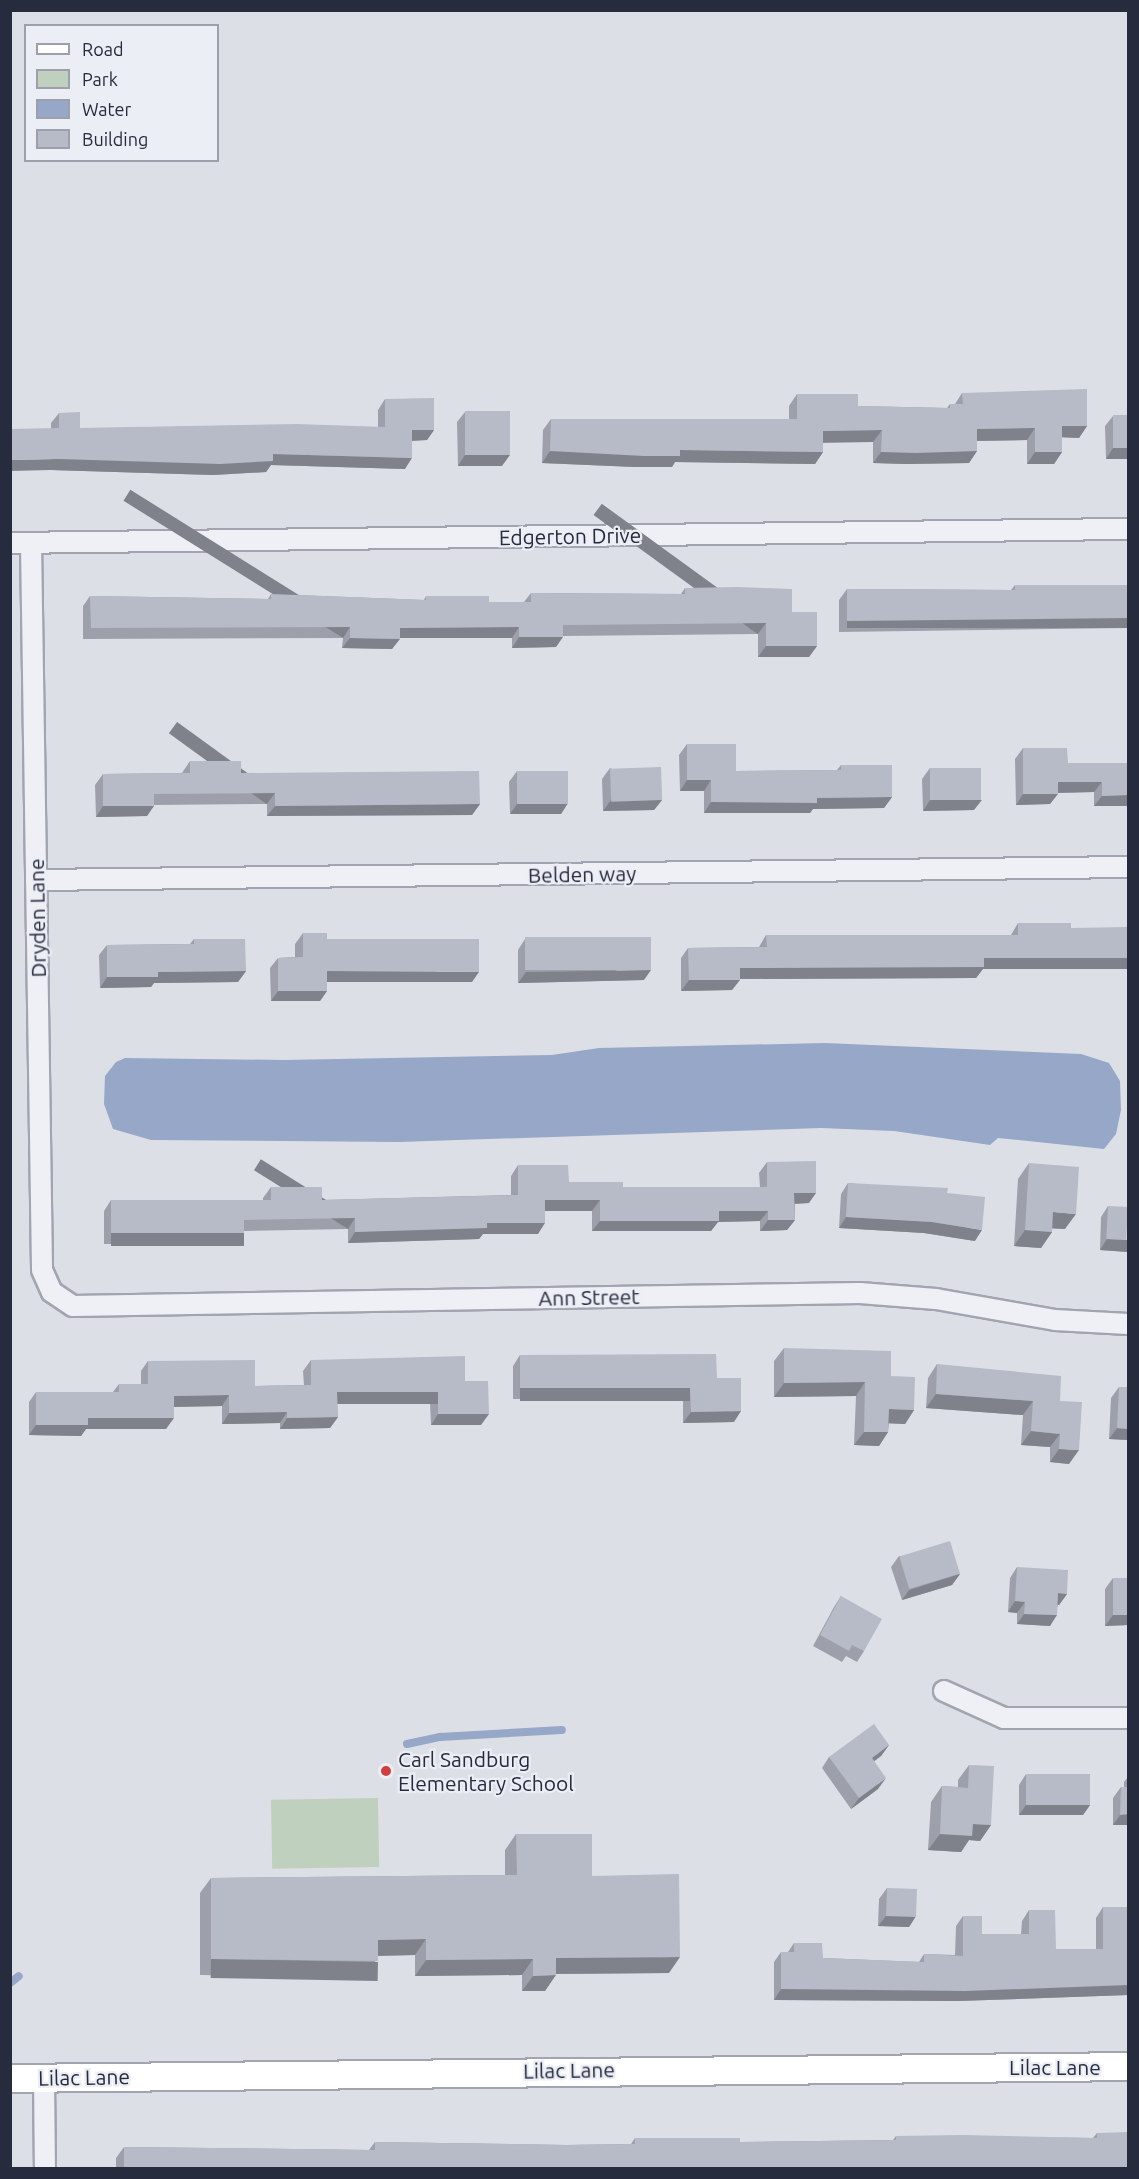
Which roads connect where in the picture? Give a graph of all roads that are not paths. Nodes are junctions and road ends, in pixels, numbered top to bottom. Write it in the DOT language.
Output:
graph roads {
  1 [pos="1128,529"];
  2 [pos="10,543"];
  3 [pos="31,543"];
  4 [pos="1128,867"];
  5 [pos="36,880"];
  6 [pos="52,1292"];
  7 [pos="1128,1324"];
  8 [pos="944,1691"];
  9 [pos="1128,1718"];
  10 [pos="1128,2066"];
  11 [pos="10,2078"];
  12 [pos="44,2078"];
  13 [pos="45,2169"];
  1 -- 3 [label="street, Edgerton Drive"];
  2 -- 3 [label="street, Edgerton Drive"];
  3 -- 5 [label="street, Dryden Lane"];
  4 -- 5 [label="street, Belden way"];
  5 -- 6 [label="street, Dryden Lane"];
  6 -- 7 [label="street, Ann Street"];
  8 -- 9 [label="street"];
  10 -- 12 [label="street, Lilac Lane"];
  11 -- 12 [label="street, Lilac Lane"];
  12 -- 13 [label="street"];
}
